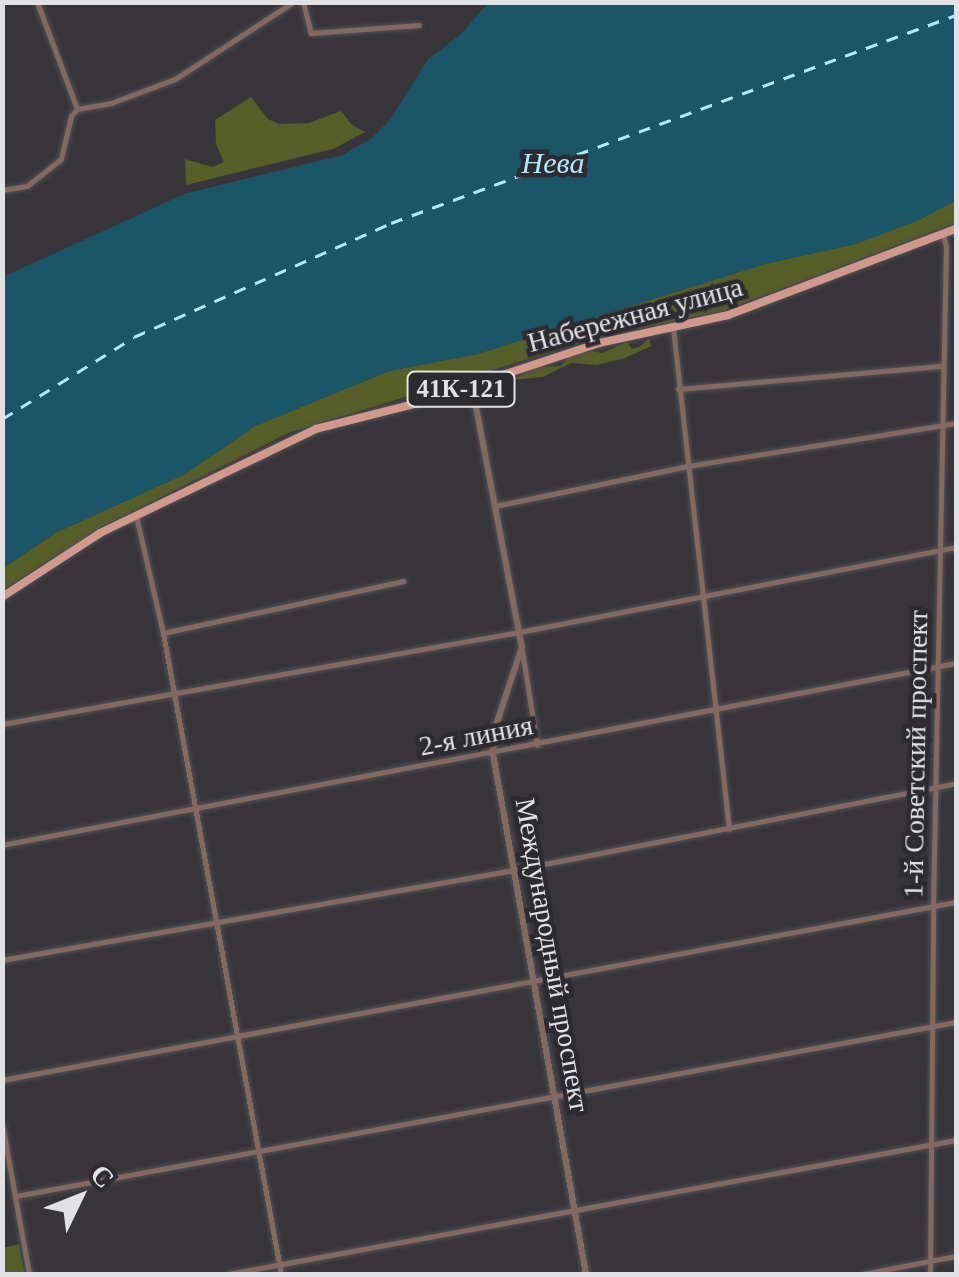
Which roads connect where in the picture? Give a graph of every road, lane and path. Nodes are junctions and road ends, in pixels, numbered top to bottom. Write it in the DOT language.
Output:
graph roads {
  1 [pos="37,2"];
  2 [pos="293,2"];
  3 [pos="302,2"];
  4 [pos="419,25"];
  5 [pos="77,109"];
  6 [pos="2,190"];
  7 [pos="956,230"];
  8 [pos="943,234"];
  9 [pos="673,328"];
  10 [pos="944,366"];
  11 [pos="472,386"];
  12 [pos="678,389"];
  13 [pos="956,424"];
  14 [pos="944,426"];
  15 [pos="688,466"];
  16 [pos="495,506"];
  17 [pos="136,516"];
  18 [pos="956,547"];
  19 [pos="941,550"];
  20 [pos="403,581"];
  21 [pos="704,593"];
  22 [pos="2,596"];
  23 [pos="519,632"];
  24 [pos="163,633"];
  25 [pos="522,647"];
  26 [pos="956,664"];
  27 [pos="938,667"];
  28 [pos="174,693"];
  29 [pos="715,710"];
  30 [pos="2,724"];
  31 [pos="537,745"];
  32 [pos="493,754"];
  33 [pos="956,783"];
  34 [pos="935,787"];
  35 [pos="194,809"];
  36 [pos="729,828"];
  37 [pos="2,845"];
  38 [pos="514,870"];
  39 [pos="956,902"];
  40 [pos="932,906"];
  41 [pos="214,922"];
  42 [pos="2,960"];
  43 [pos="534,982"];
  44 [pos="956,1022"];
  45 [pos="932,1027"];
  46 [pos="237,1039"];
  47 [pos="2,1080"];
  48 [pos="554,1096"];
  49 [pos="2,1124"];
  50 [pos="956,1140"];
  51 [pos="931,1144"];
  52 [pos="258,1151"];
  53 [pos="16,1196"];
  54 [pos="575,1212"];
  55 [pos="956,1256"];
  56 [pos="931,1261"];
  57 [pos="279,1265"];
  58 [pos="28,1274"];
  59 [pos="228,1274"];
  60 [pos="281,1274"];
  61 [pos="586,1274"];
  62 [pos="863,1274"];
  63 [pos="930,1274"];
  1 -- 5 [label="street"];
  2 -- 5 [label="street"];
  3 -- 4 [label="street"];
  5 -- 6 [label="street"];
  7 -- 8 [label="main road, Набережная улица / 41К-121"];
  8 -- 9 [label="main road, Набережная улица / 41К-121"];
  8 -- 10 [label="street, 1-й Советский проспект"];
  9 -- 11 [label="main road, Набережная улица / 41К-121"];
  9 -- 12 [label="street"];
  10 -- 12 [label="street"];
  10 -- 14 [label="street, 1-й Советский проспект"];
  11 -- 16 [label="street, Международный проспект"];
  11 -- 17 [label="main road, Набережная улица / 41К-121"];
  12 -- 15 [label="street"];
  13 -- 14 [label="street"];
  14 -- 15 [label="street"];
  14 -- 19 [label="street, 1-й Советский проспект"];
  15 -- 16 [label="street"];
  15 -- 21 [label="street"];
  16 -- 23 [label="street, Международный проспект"];
  17 -- 22 [label="main road, Набережная улица / 41К-121"];
  17 -- 24 [label="street"];
  18 -- 19 [label="street"];
  19 -- 21 [label="street"];
  19 -- 27 [label="street, 1-й Советский проспект"];
  20 -- 24 [label="street"];
  21 -- 23 [label="street"];
  21 -- 29 [label="street"];
  23 -- 25 [label="street, Международный проспект"];
  23 -- 28 [label="street"];
  24 -- 28 [label="street"];
  25 -- 31 [label="street, Международный проспект"];
  25 -- 32 [label="street, Международный проспект"];
  26 -- 27 [label="street, 2-я линия"];
  27 -- 29 [label="street, 2-я линия"];
  27 -- 34 [label="street, 1-й Советский проспект"];
  28 -- 30 [label="street"];
  28 -- 35 [label="street"];
  29 -- 31 [label="street, 2-я линия"];
  29 -- 36 [label="street"];
  31 -- 32 [label="street, 2-я линия"];
  32 -- 35 [label="street, 2-я линия"];
  32 -- 38 [label="street, Международный проспект"];
  33 -- 34 [label="street"];
  34 -- 36 [label="street"];
  34 -- 40 [label="street, 1-й Советский проспект"];
  35 -- 37 [label="street, 2-я линия"];
  35 -- 41 [label="street"];
  36 -- 38 [label="street"];
  38 -- 41 [label="street"];
  38 -- 43 [label="street, Международный проспект"];
  39 -- 40 [label="street"];
  40 -- 43 [label="street"];
  40 -- 45 [label="street, 1-й Советский проспект"];
  41 -- 42 [label="street"];
  41 -- 46 [label="street"];
  43 -- 46 [label="street"];
  43 -- 48 [label="street, Международный проспект"];
  44 -- 45 [label="street"];
  45 -- 48 [label="street"];
  45 -- 51 [label="street, 1-й Советский проспект"];
  46 -- 47 [label="street"];
  46 -- 52 [label="street"];
  48 -- 52 [label="street"];
  48 -- 54 [label="street, Международный проспект"];
  49 -- 53 [label="street"];
  50 -- 51 [label="street"];
  51 -- 54 [label="street"];
  51 -- 56 [label="street, 1-й Советский проспект"];
  52 -- 53 [label="street"];
  52 -- 57 [label="street"];
  53 -- 58 [label="street"];
  54 -- 57 [label="street"];
  54 -- 61 [label="street, Международный проспект"];
  55 -- 56 [label="street"];
  56 -- 62 [label="street"];
  56 -- 63 [label="street, 1-й Советский проспект"];
  57 -- 59 [label="street"];
  57 -- 60 [label="street"];
}
